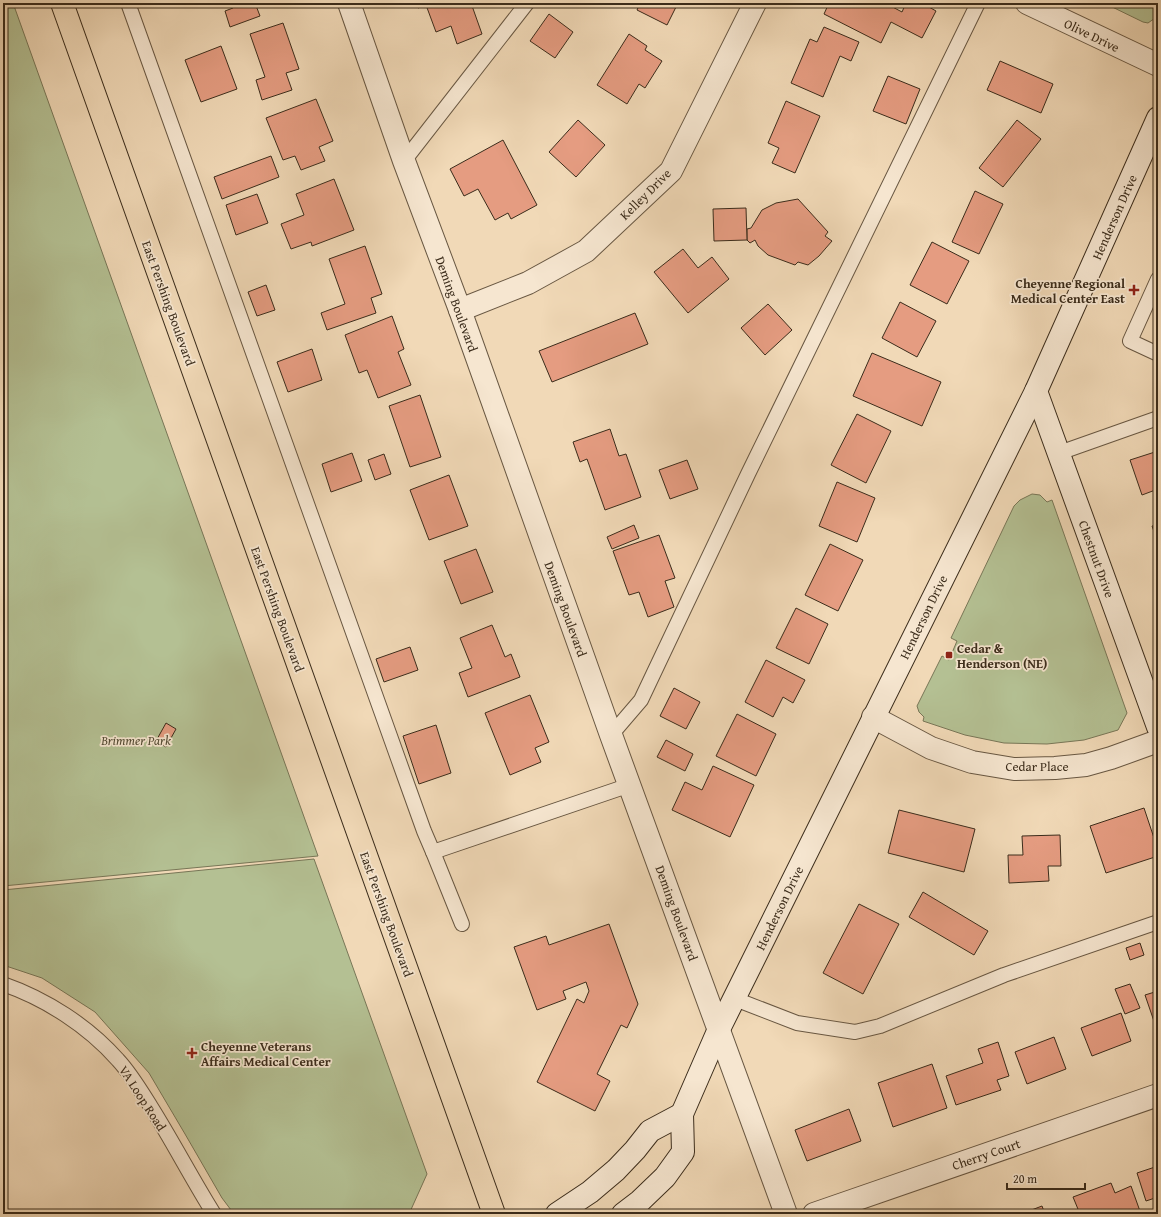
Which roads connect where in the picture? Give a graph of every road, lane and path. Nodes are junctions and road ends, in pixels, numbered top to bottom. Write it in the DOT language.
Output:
graph roads {
  1 [pos="62,3"];
  2 [pos="128,3"];
  3 [pos="349,3"];
  4 [pos="527,3"];
  5 [pos="755,3"];
  6 [pos="978,3"];
  7 [pos="1026,3"];
  8 [pos="1158,65"];
  9 [pos="1158,118"];
  10 [pos="404,161"];
  11 [pos="1158,279"];
  12 [pos="460,310"];
  13 [pos="1158,354"];
  14 [pos="1036,391"];
  15 [pos="1158,418"];
  16 [pos="1059,453"];
  17 [pos="873,718"];
  18 [pos="1158,727"];
  19 [pos="611,735"];
  20 [pos="1158,741"];
  21 [pos="630,785"];
  22 [pos="433,852"];
  23 [pos="1158,922"];
  24 [pos="462,924"];
  25 [pos="3,984"];
  26 [pos="734,999"];
  27 [pos="719,1029"];
  28 [pos="1158,1095"];
  29 [pos="682,1114"];
  30 [pos="214,1214"];
  31 [pos="494,1214"];
  32 [pos="557,1214"];
  33 [pos="623,1214"];
  34 [pos="786,1214"];
  35 [pos="814,1214"];
  1 -- 31 [label="main road, East Pershing Boulevard"];
  2 -- 22 [label="lane"];
  3 -- 10 [label="street, Deming Boulevard"];
  4 -- 10 [label="lane"];
  5 -- 12 [label="street, Kelley Drive"];
  6 -- 19 [label="lane"];
  7 -- 8 [label="street, Olive Drive"];
  9 -- 14 [label="street, Henderson Drive"];
  10 -- 12 [label="street, Deming Boulevard"];
  11 -- 13 [label="lane"];
  12 -- 19 [label="street, Deming Boulevard"];
  14 -- 16 [label="street, Chestnut Drive"];
  14 -- 17 [label="street, Henderson Drive"];
  15 -- 16 [label="lane"];
  16 -- 18 [label="street, Chestnut Drive"];
  17 -- 20 [label="street, Cedar Place"];
  17 -- 26 [label="street, Henderson Drive"];
  19 -- 21 [label="street, Deming Boulevard"];
  21 -- 22 [label="lane"];
  21 -- 27 [label="street, Deming Boulevard"];
  22 -- 24 [label="lane"];
  23 -- 26 [label="lane"];
  25 -- 30 [label="lane, VA Loop Road"];
  26 -- 27 [label="street, Henderson Drive"];
  27 -- 29 [label="street, Henderson Drive"];
  27 -- 34 [label="street, Deming Boulevard"];
  28 -- 35 [label="street, Cherry Court"];
  29 -- 32 [label="street"];
  29 -- 33 [label="street, Henderson Drive"];
}
